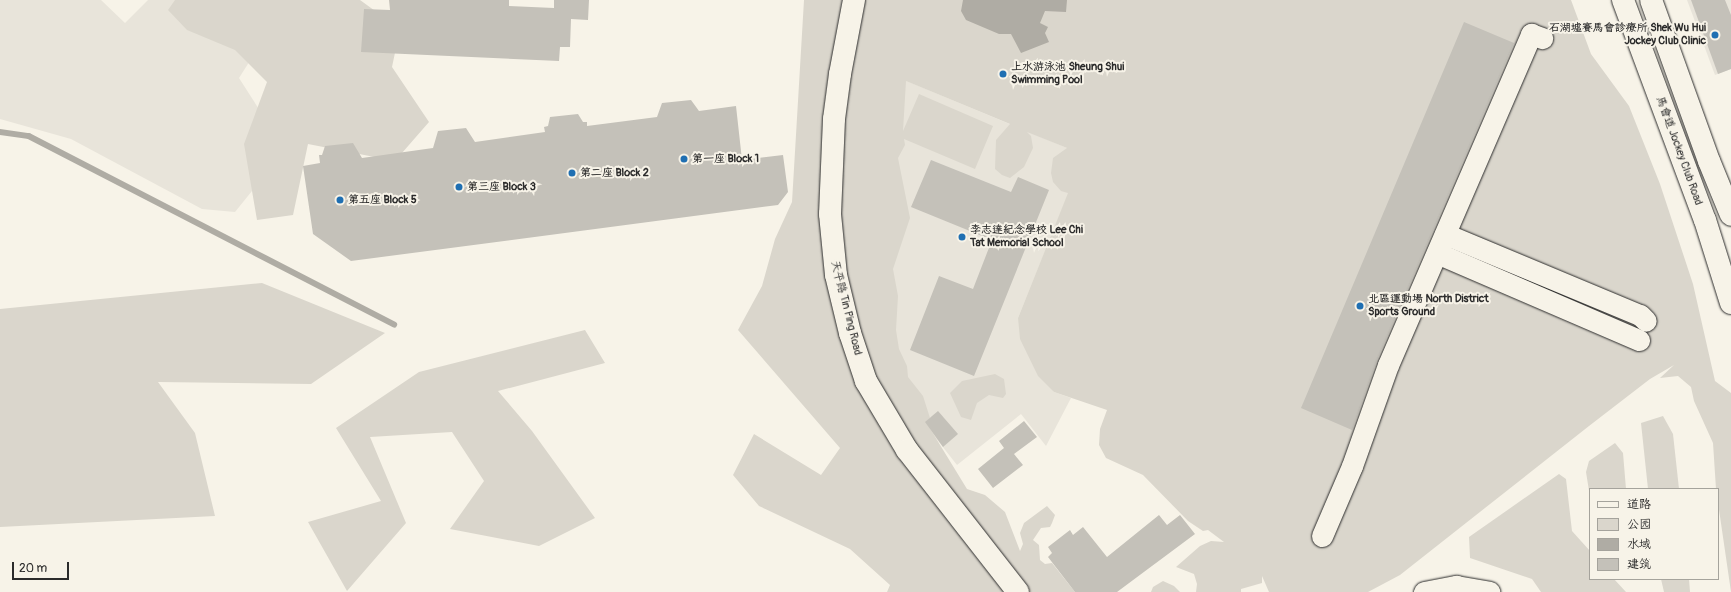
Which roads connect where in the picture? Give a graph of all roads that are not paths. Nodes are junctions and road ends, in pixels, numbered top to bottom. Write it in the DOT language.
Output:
graph roads {
  1 [pos="854,0"];
  2 [pos="1623,0"];
  3 [pos="1651,0"];
  4 [pos="1542,38"];
  5 [pos="1731,215"];
  6 [pos="1445,234"];
  7 [pos="1437,253"];
  8 [pos="1731,303"];
  9 [pos="1322,536"];
  10 [pos="1018,592"];
  11 [pos="1424,592"];
  12 [pos="1489,592"];
  1 -- 10 [label="street, 天平路 Tin Ping Road"];
  2 -- 8 [label="street, 馬會道 Jockey Club Road"];
  3 -- 5 [label="street"];
  4 -- 6 [label="street"];
  6 -- 7 [label="street"];
  6 -- 7 [label="street"];
  7 -- 9 [label="street"];
  11 -- 12 [label="street"];
}
